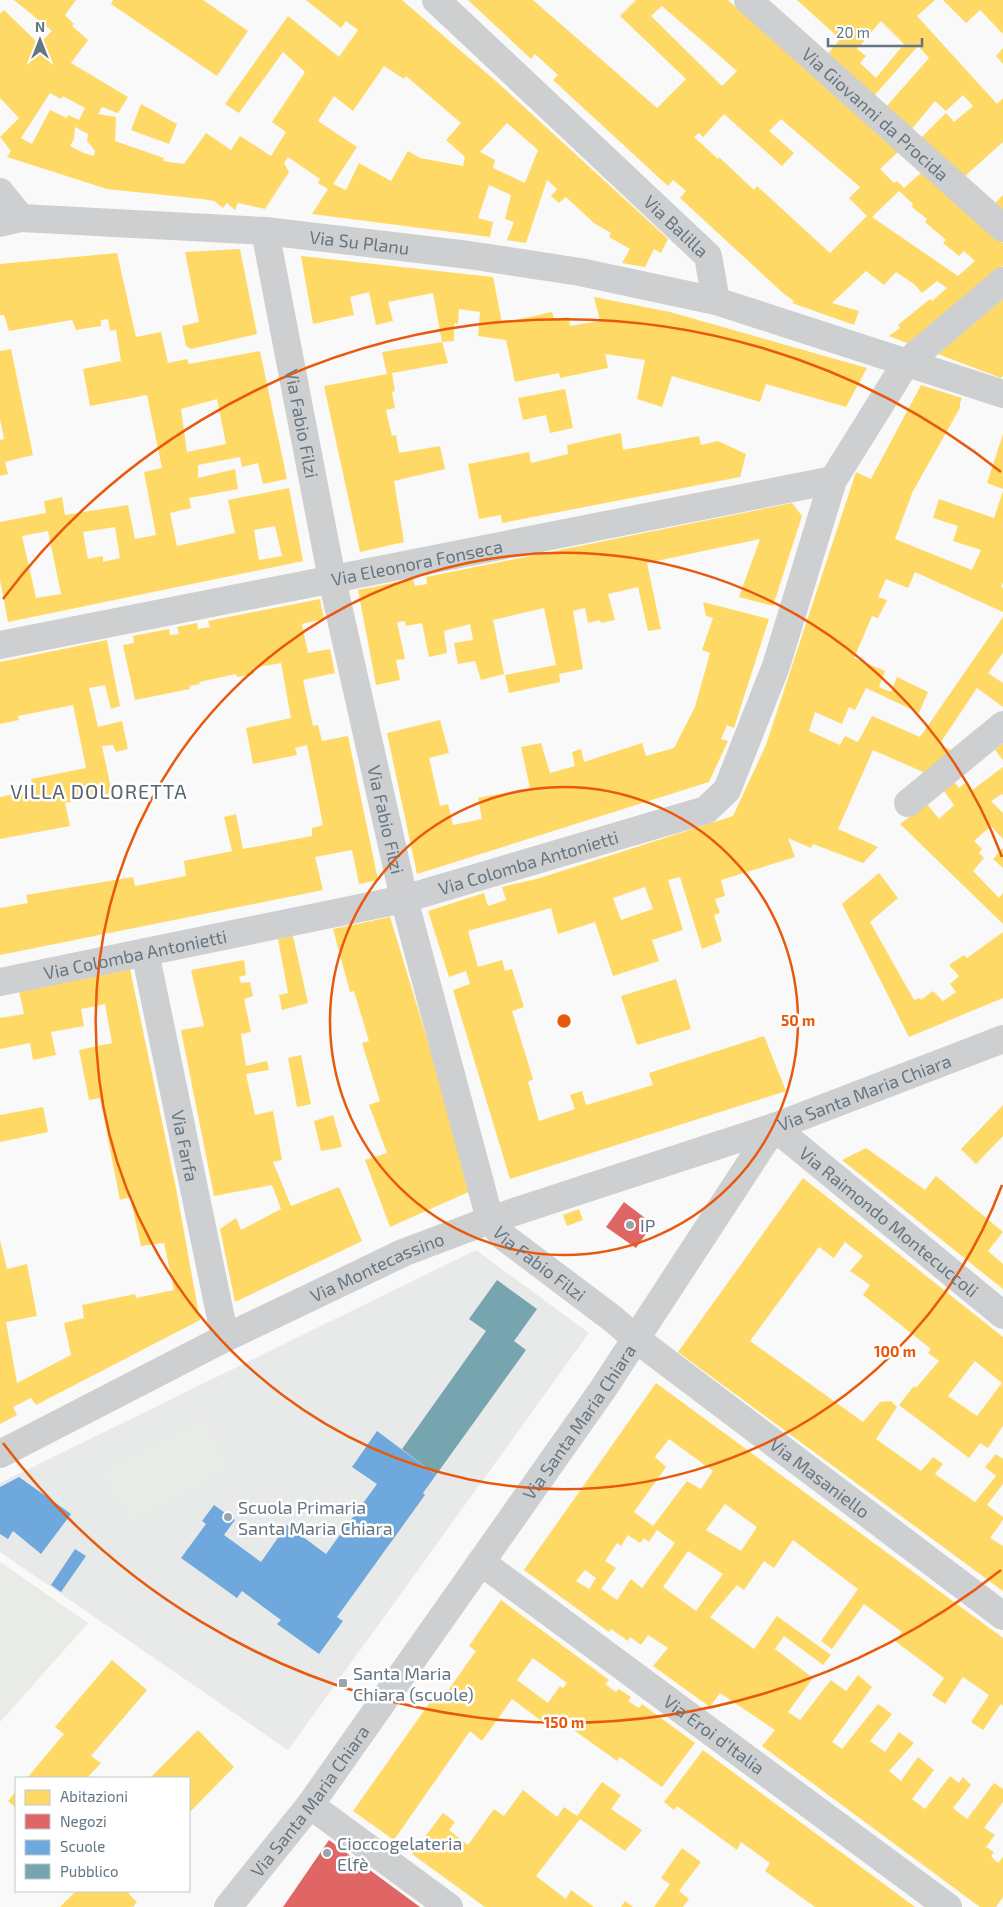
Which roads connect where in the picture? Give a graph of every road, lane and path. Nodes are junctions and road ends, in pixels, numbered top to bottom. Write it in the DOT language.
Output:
graph roads {
  1 [pos="436,0"];
  2 [pos="748,0"];
  3 [pos="0,192"];
  4 [pos="11,221"];
  5 [pos="1003,228"];
  6 [pos="266,231"];
  7 [pos="1003,281"];
  8 [pos="716,301"];
  9 [pos="906,363"];
  10 [pos="1003,394"];
  11 [pos="833,480"];
  12 [pos="332,579"];
  13 [pos="0,646"];
  14 [pos="1003,725"];
  15 [pos="908,803"];
  16 [pos="404,899"];
  17 [pos="146,952"];
  18 [pos="0,982"];
  19 [pos="998,1049"];
  20 [pos="774,1127"];
  21 [pos="490,1220"];
  22 [pos="1003,1315"];
  23 [pos="226,1338"];
  24 [pos="636,1339"];
  25 [pos="0,1454"];
  26 [pos="481,1562"];
  27 [pos="1003,1616"];
  28 [pos="310,1804"];
  29 [pos="228,1907"];
  30 [pos="449,1907"];
  31 [pos="948,1907"];
  1 -- 8 [label="street, Via Balilla"];
  2 -- 5 [label="street, Via Giovanni da Procida"];
  3 -- 4 [label="street"];
  4 -- 6 [label="street, Via Su Planu"];
  6 -- 8 [label="street, Via Su Planu"];
  6 -- 12 [label="street, Via Fabio Filzi"];
  7 -- 9 [label="street, Via Colomba Antonietti"];
  8 -- 9 [label="street"];
  9 -- 10 [label="street"];
  9 -- 11 [label="street, Via Colomba Antonietti"];
  11 -- 12 [label="street, Via Eleonora Fonseca"];
  11 -- 16 [label="street, Via Colomba Antonietti"];
  12 -- 13 [label="street, Via Eleonora Fonseca"];
  12 -- 16 [label="street, Via Fabio Filzi"];
  14 -- 15 [label="street"];
  16 -- 17 [label="street, Via Colomba Antonietti"];
  16 -- 21 [label="street, Via Fabio Filzi"];
  17 -- 18 [label="street, Via Colomba Antonietti"];
  17 -- 23 [label="street, Via Farfa"];
  19 -- 20 [label="street, Via Santa Maria Chiara"];
  20 -- 21 [label="street, Via Montecassino"];
  20 -- 22 [label="street, Via Raimondo Montecuccoli"];
  20 -- 24 [label="street, Via Santa Maria Chiara"];
  21 -- 23 [label="street, Via Montecassino"];
  21 -- 24 [label="street, Via Fabio Filzi"];
  23 -- 25 [label="street, Via Montecassino"];
  24 -- 26 [label="street, Via Santa Maria Chiara"];
  24 -- 27 [label="street, Via Masaniello"];
  26 -- 28 [label="street, Via Santa Maria Chiara"];
  26 -- 31 [label="street, Via Eroi d'Italia"];
  28 -- 29 [label="street, Via Santa Maria Chiara"];
  28 -- 30 [label="street"];
}
